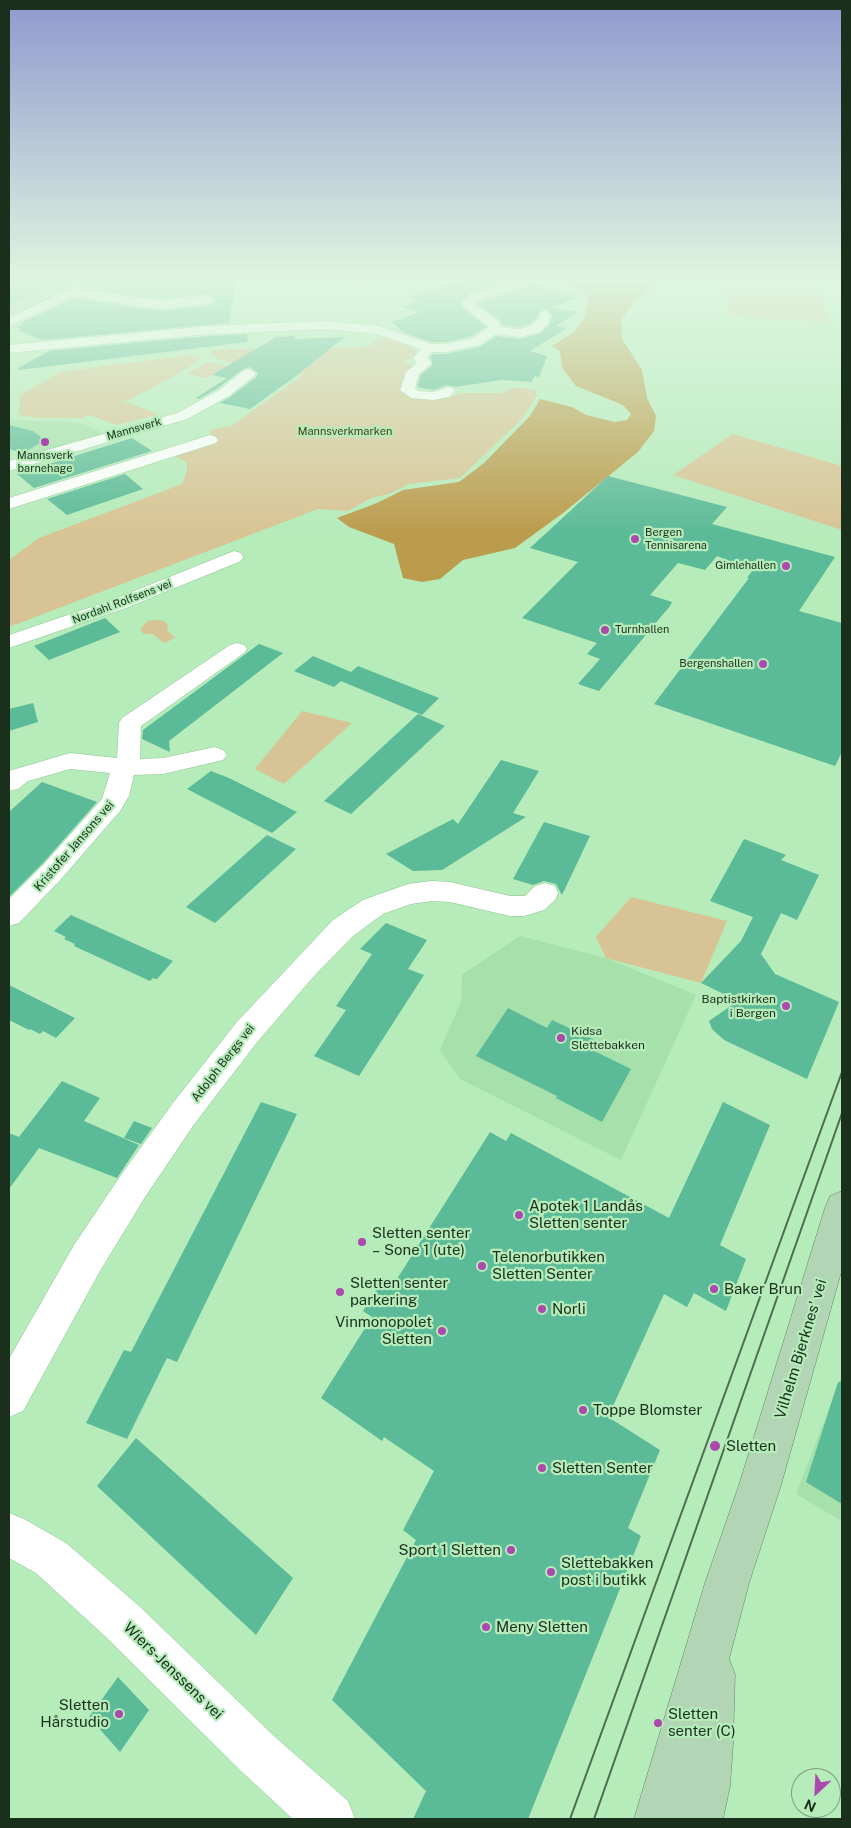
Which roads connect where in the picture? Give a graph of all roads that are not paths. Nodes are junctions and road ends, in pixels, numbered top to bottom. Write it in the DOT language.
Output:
graph roads {
  1 [pos="423,365"];
  2 [pos="250,373"];
  3 [pos="448,391"];
  4 [pos="210,440"];
  5 [pos="9,466"];
  6 [pos="9,504"];
  7 [pos="234,557"];
  8 [pos="9,642"];
  9 [pos="237,649"];
  10 [pos="215,755"];
  11 [pos="124,767"];
  12 [pos="9,783"];
  13 [pos="545,893"];
  14 [pos="9,916"];
  15 [pos="842,1208"];
  16 [pos="9,1397"];
  17 [pos="9,1534"];
  18 [pos="714,1632"];
  19 [pos="330,1819"];
  20 [pos="659,1819"];
  21 [pos="698,1819"];
  1 -- 3 [label="street"];
  2 -- 5 [label="street, Mannsverk"];
  4 -- 6 [label="street"];
  7 -- 8 [label="street, Nordahl Rolfsens vei"];
  9 -- 11 [label="street, Kristofer Jansons vei"];
  10 -- 11 [label="street"];
  11 -- 12 [label="street"];
  11 -- 14 [label="street, Kristofer Jansons vei"];
  13 -- 16 [label="street, Adolph Bergs vei"];
  15 -- 18 [label="main road, Vilhelm Bjerknes' vei"];
  17 -- 19 [label="street, Wiers-Jenssens vei"];
  18 -- 20 [label="main road, Vilhelm Bjerknes' vei"];
  18 -- 21 [label="main road, Vilhelm Bjerknes' vei"];
}
